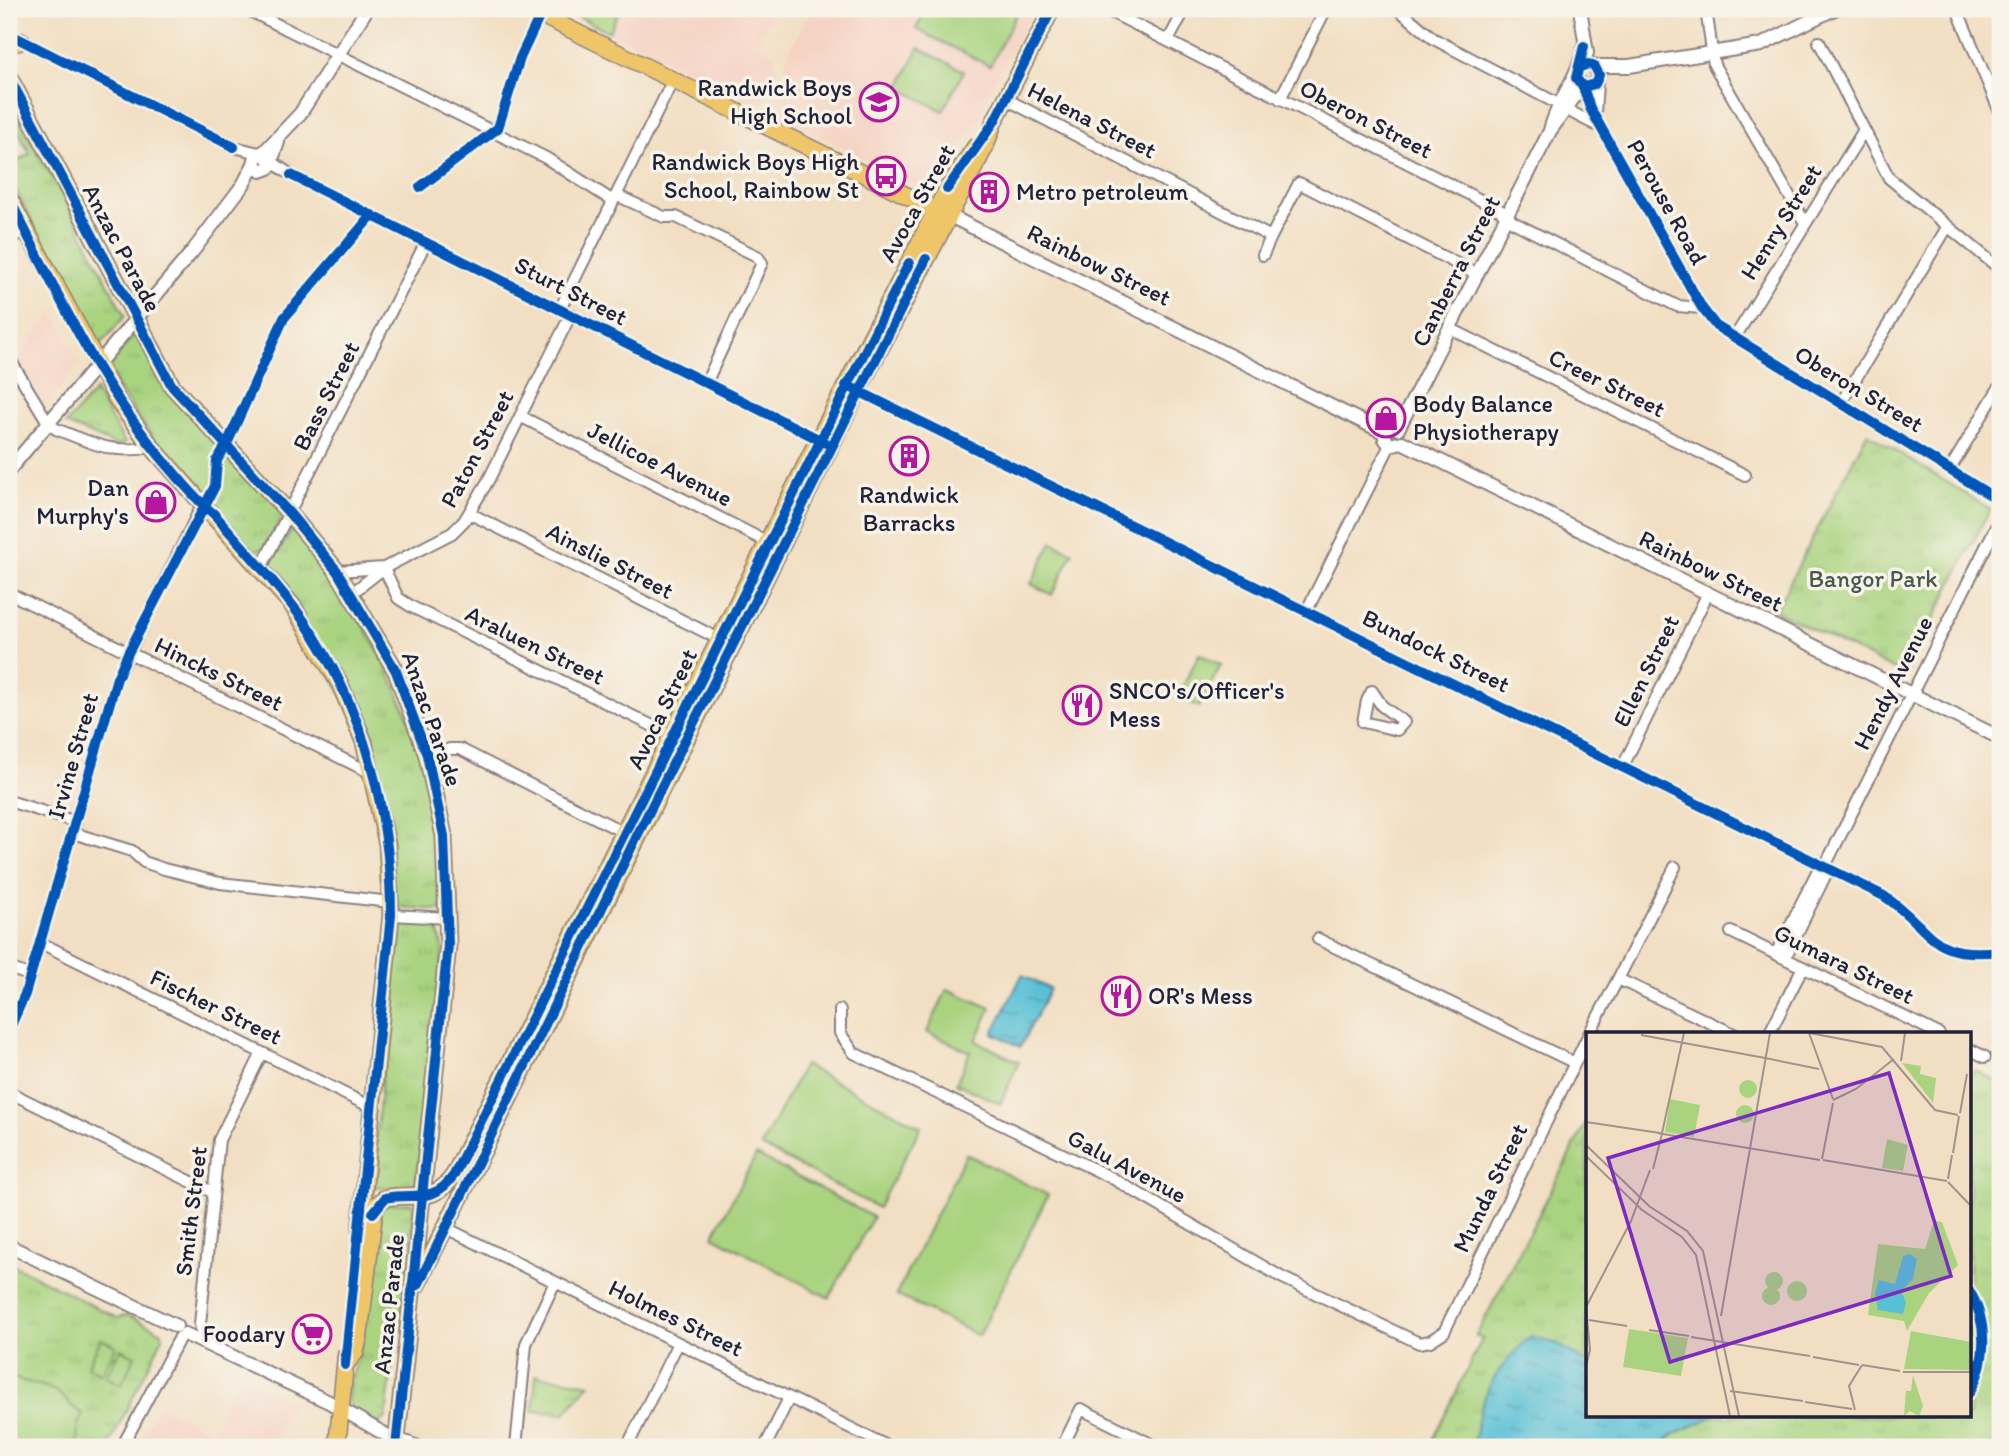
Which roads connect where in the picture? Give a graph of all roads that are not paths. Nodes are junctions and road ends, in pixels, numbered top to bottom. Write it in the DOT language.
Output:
graph roads {
  1 [pos="246,9"];
  2 [pos="367,9"];
  3 [pos="529,9"];
  4 [pos="1052,9"];
  5 [pos="1105,9"];
  6 [pos="1185,9"];
  7 [pos="1326,9"];
  8 [pos="1398,9"];
  9 [pos="1580,9"];
  10 [pos="1706,9"];
  11 [pos="1834,9"];
  12 [pos="1957,9"];
  13 [pos="1818,12"];
  14 [pos="13,40"];
  15 [pos="1168,41"];
  16 [pos="1819,42"];
  17 [pos="1712,54"];
  18 [pos="337,56"];
  19 [pos="520,58"];
  20 [pos="1629,65"];
  21 [pos="1585,74"];
  22 [pos="9,77"];
  23 [pos="674,80"];
  24 [pos="1597,82"];
  25 [pos="1006,99"];
  26 [pos="1280,99"];
  27 [pos="1562,107"];
  28 [pos="2000,112"];
  29 [pos="1597,122"];
  30 [pos="1864,130"];
  31 [pos="494,133"];
  32 [pos="263,162"];
  33 [pos="420,187"];
  34 [pos="9,198"];
  35 [pos="614,198"];
  36 [pos="942,213"];
  37 [pos="372,215"];
  38 [pos="1507,217"];
  39 [pos="1805,223"];
  40 [pos="23,226"];
  41 [pos="1948,226"];
  42 [pos="1271,237"];
  43 [pos="426,242"];
  44 [pos="9,244"];
  45 [pos="1263,255"];
  46 [pos="2000,269"];
  47 [pos="1477,274"];
  48 [pos="1702,308"];
  49 [pos="560,309"];
  50 [pos="571,314"];
  51 [pos="136,319"];
  52 [pos="1449,328"];
  53 [pos="1735,337"];
  54 [pos="9,358"];
  55 [pos="96,366"];
  56 [pos="706,383"];
  57 [pos="2000,386"];
  58 [pos="852,388"];
  59 [pos="1841,403"];
  60 [pos="520,416"];
  61 [pos="49,425"];
  62 [pos="1394,437"];
  63 [pos="825,443"];
  64 [pos="226,446"];
  65 [pos="152,447"];
  66 [pos="1950,469"];
  67 [pos="9,470"];
  68 [pos="1745,475"];
  69 [pos="2000,501"];
  70 [pos="202,505"];
  71 [pos="469,513"];
  72 [pos="290,514"];
  73 [pos="2000,519"];
  74 [pos="774,546"];
  75 [pos="261,568"];
  76 [pos="384,568"];
  77 [pos="337,571"];
  78 [pos="9,593"];
  79 [pos="352,593"];
  80 [pos="1707,595"];
  81 [pos="1306,612"];
  82 [pos="726,643"];
  83 [pos="128,653"];
  84 [pos="1911,694"];
  85 [pos="2000,738"];
  86 [pos="679,739"];
  87 [pos="428,755"];
  88 [pos="1623,766"];
  89 [pos="373,774"];
  90 [pos="9,801"];
  91 [pos="74,828"];
  92 [pos="630,836"];
  93 [pos="1825,866"];
  94 [pos="1675,867"];
  95 [pos="391,908"];
  96 [pos="449,918"];
  97 [pos="1731,932"];
  98 [pos="1318,939"];
  99 [pos="41,943"];
  100 [pos="2000,951"];
  101 [pos="1781,956"];
  102 [pos="1802,967"];
  103 [pos="9,968"];
  104 [pos="31,976"];
  105 [pos="1617,981"];
  106 [pos="840,1010"];
  107 [pos="9,1030"];
  108 [pos="1590,1032"];
  109 [pos="1730,1032"];
  110 [pos="1770,1032"];
  111 [pos="1935,1032"];
  112 [pos="1586,1040"];
  113 [pos="1970,1050"];
  114 [pos="262,1053"];
  115 [pos="522,1056"];
  116 [pos="1985,1057"];
  117 [pos="1574,1063"];
  118 [pos="9,1092"];
  119 [pos="373,1108"];
  120 [pos="426,1165"];
  121 [pos="454,1175"];
  122 [pos="212,1192"];
  123 [pos="421,1198"];
  124 [pos="443,1227"];
  125 [pos="9,1246"];
  126 [pos="555,1282"];
  127 [pos="407,1332"];
  128 [pos="179,1333"];
  129 [pos="206,1343"];
  130 [pos="678,1343"];
  131 [pos="1419,1343"];
  132 [pos="345,1365"];
  133 [pos="789,1398"];
  134 [pos="341,1410"];
  135 [pos="396,1443"];
  136 [pos="122,1447"];
  137 [pos="337,1447"];
  138 [pos="418,1447"];
  139 [pos="516,1447"];
  140 [pos="627,1447"];
  141 [pos="765,1447"];
  142 [pos="889,1447"];
  143 [pos="1062,1447"];
  144 [pos="1157,1447"];
  1 -- 18 [label="street"];
  2 -- 18 [label="street"];
  3 -- 23 [label="main road, Rainbow Street"];
  4 -- 25 [label="main road, Avoca Street"];
  5 -- 15 [label="street, Oberon Street"];
  6 -- 15 [label="street"];
  7 -- 26 [label="street"];
  8 -- 27 [label="street, Perouse Road"];
  9 -- 21 [label="street"];
  10 -- 17 [label="street"];
  11 -- 13 [label="street"];
  12 -- 28 [label="street"];
  13 -- 17 [label="street"];
  14 -- 32 [label="street, Sturt Street"];
  15 -- 26 [label="street, Oberon Street"];
  16 -- 30 [label="street"];
  17 -- 20 [label="street"];
  17 -- 39 [label="street"];
  18 -- 31 [label="street"];
  18 -- 32 [label="street"];
  19 -- 31 [label="street"];
  20 -- 21 [label="street"];
  20 -- 24 [label="street"];
  21 -- 24 [label="street"];
  21 -- 27 [label="street, Canberra Street"];
  21 -- 29 [label="street, Perouse Road"];
  22 -- 51 [label="main road, Anzac Parade"];
  23 -- 35 [label="street"];
  23 -- 36 [label="main road, Rainbow Street"];
  24 -- 29 [label="street"];
  25 -- 36 [label="main road, Avoca Street"];
  25 -- 42 [label="street, Helena Street"];
  26 -- 38 [label="street, Oberon Street"];
  27 -- 29 [label="street, Perouse Road"];
  27 -- 38 [label="street, Canberra Street"];
  29 -- 48 [label="street, Perouse Road"];
  30 -- 39 [label="street, Henry Street"];
  30 -- 41 [label="street"];
  31 -- 33 [label="street"];
  31 -- 35 [label="street"];
  32 -- 37 [label="street, Sturt Street"];
  32 -- 51 [label="street"];
  34 -- 40 [label="main road, Anzac Parade"];
  35 -- 49 [label="street"];
  35 -- 56 [label="street"];
  36 -- 58 [label="main road, Avoca Street"];
  36 -- 62 [label="street, Rainbow Street"];
  37 -- 43 [label="street, Sturt Street"];
  37 -- 64 [label="street"];
  38 -- 47 [label="street, Canberra Street"];
  38 -- 48 [label="street, Oberon Street"];
  39 -- 53 [label="street, Henry Street"];
  40 -- 44 [label="street"];
  40 -- 55 [label="main road, Anzac Parade"];
  41 -- 46 [label="street"];
  41 -- 59 [label="street"];
  42 -- 45 [label="street"];
  42 -- 47 [label="street"];
  43 -- 49 [label="street, Sturt Street"];
  43 -- 72 [label="street, Bass Street"];
  47 -- 52 [label="street, Canberra Street"];
  48 -- 53 [label="street, Oberon Street"];
  49 -- 50 [label="street, Sturt Street"];
  50 -- 56 [label="street, Sturt Street"];
  50 -- 60 [label="street, Paton Street"];
  51 -- 55 [label="street"];
  51 -- 64 [label="main road, Anzac Parade"];
  52 -- 62 [label="street, Canberra Street"];
  52 -- 68 [label="street, Creer Street"];
  53 -- 59 [label="street, Oberon Street"];
  54 -- 61 [label="street"];
  55 -- 61 [label="street"];
  55 -- 65 [label="main road, Anzac Parade"];
  56 -- 63 [label="street, Sturt Street"];
  57 -- 66 [label="street"];
  58 -- 63 [label="main road, Avoca Street"];
  58 -- 81 [label="street, Bundock Street"];
  59 -- 66 [label="street, Oberon Street"];
  60 -- 71 [label="street, Paton Street"];
  60 -- 74 [label="street, Jellicoe Avenue"];
  61 -- 65 [label="street"];
  61 -- 67 [label="street"];
  62 -- 80 [label="street, Rainbow Street"];
  62 -- 81 [label="street, Canberra Street"];
  63 -- 74 [label="main road, Avoca Street"];
  64 -- 72 [label="main road, Anzac Parade"];
  65 -- 70 [label="main road, Anzac Parade"];
  66 -- 69 [label="street, Oberon Street"];
  70 -- 75 [label="main road, Anzac Parade"];
  70 -- 83 [label="street, Irvine Street"];
  71 -- 76 [label="street, Paton Street"];
  71 -- 82 [label="street, Ainslie Street"];
  72 -- 75 [label="street, Bass Street"];
  72 -- 77 [label="main road, Anzac Parade"];
  73 -- 84 [label="street, Hendy Avenue"];
  74 -- 82 [label="main road, Avoca Street"];
  75 -- 89 [label="main road, Anzac Parade"];
  76 -- 77 [label="street, Paton Street"];
  76 -- 79 [label="street, Paton Street"];
  76 -- 86 [label="street, Araluen Street"];
  77 -- 79 [label="main road, Anzac Parade"];
  78 -- 83 [label="street, Hincks Street"];
  79 -- 87 [label="main road, Anzac Parade"];
  80 -- 84 [label="street, Rainbow Street"];
  80 -- 88 [label="street, Ellen Street"];
  81 -- 88 [label="street, Bundock Street"];
  82 -- 86 [label="main road, Avoca Street"];
  83 -- 89 [label="street, Hincks Street"];
  83 -- 91 [label="street, Irvine Street"];
  84 -- 85 [label="street, Rainbow Street"];
  84 -- 93 [label="street, Hendy Avenue"];
  86 -- 92 [label="main road, Avoca Street"];
  87 -- 92 [label="street"];
  87 -- 96 [label="main road, Anzac Parade"];
  88 -- 93 [label="street, Bundock Street"];
  89 -- 95 [label="main road, Anzac Parade"];
  90 -- 91 [label="street"];
  91 -- 95 [label="street"];
  91 -- 99 [label="street, Irvine Street"];
  92 -- 115 [label="main road, Avoca Street"];
  93 -- 100 [label="street, Bundock Street"];
  93 -- 101 [label="street, Hendy Avenue"];
  94 -- 105 [label="street, Munda Street"];
  95 -- 96 [label="street"];
  95 -- 119 [label="main road, Anzac Parade"];
  96 -- 120 [label="main road, Anzac Parade"];
  97 -- 101 [label="street, Gumara Street"];
  98 -- 117 [label="street"];
  99 -- 104 [label="street, Irvine Street"];
  99 -- 114 [label="street, Fischer Street"];
  101 -- 102 [label="street, Gumara Street"];
  102 -- 110 [label="street"];
  102 -- 111 [label="street, Gumara Street"];
  103 -- 104 [label="street"];
  104 -- 107 [label="street, Irvine Street"];
  105 -- 108 [label="street, Munda Street"];
  105 -- 109 [label="street"];
  106 -- 131 [label="street, Galu Avenue"];
  112 -- 117 [label="street, Munda Street"];
  113 -- 116 [label="street"];
  114 -- 119 [label="street, Fischer Street"];
  114 -- 122 [label="street, Smith Street"];
  115 -- 121 [label="main road, Avoca Street"];
  115 -- 124 [label="main road, Avoca Street"];
  117 -- 131 [label="street, Munda Street"];
  118 -- 122 [label="street"];
  119 -- 132 [label="main road, Anzac Parade"];
  120 -- 121 [label="main road"];
  120 -- 123 [label="main road, Anzac Parade"];
  121 -- 123 [label="main road"];
  122 -- 129 [label="street, Smith Street"];
  123 -- 127 [label="main road, Anzac Parade"];
  123 -- 132 [label="main road"];
  124 -- 126 [label="street, Holmes Street"];
  124 -- 127 [label="main road, Avoca Street"];
  125 -- 128 [label="street"];
  126 -- 130 [label="street, Holmes Street"];
  126 -- 139 [label="street"];
  127 -- 135 [label="main road, Anzac Parade"];
  128 -- 129 [label="street"];
  128 -- 136 [label="street"];
  129 -- 134 [label="street"];
  130 -- 133 [label="street, Holmes Street"];
  130 -- 140 [label="street"];
  132 -- 134 [label="main road, Anzac Parade"];
  133 -- 141 [label="street"];
  133 -- 142 [label="street, Holmes Street"];
  134 -- 135 [label="street"];
  134 -- 137 [label="main road, Anzac Parade"];
  135 -- 138 [label="street"];
  143 -- 144 [label="street"];
}
